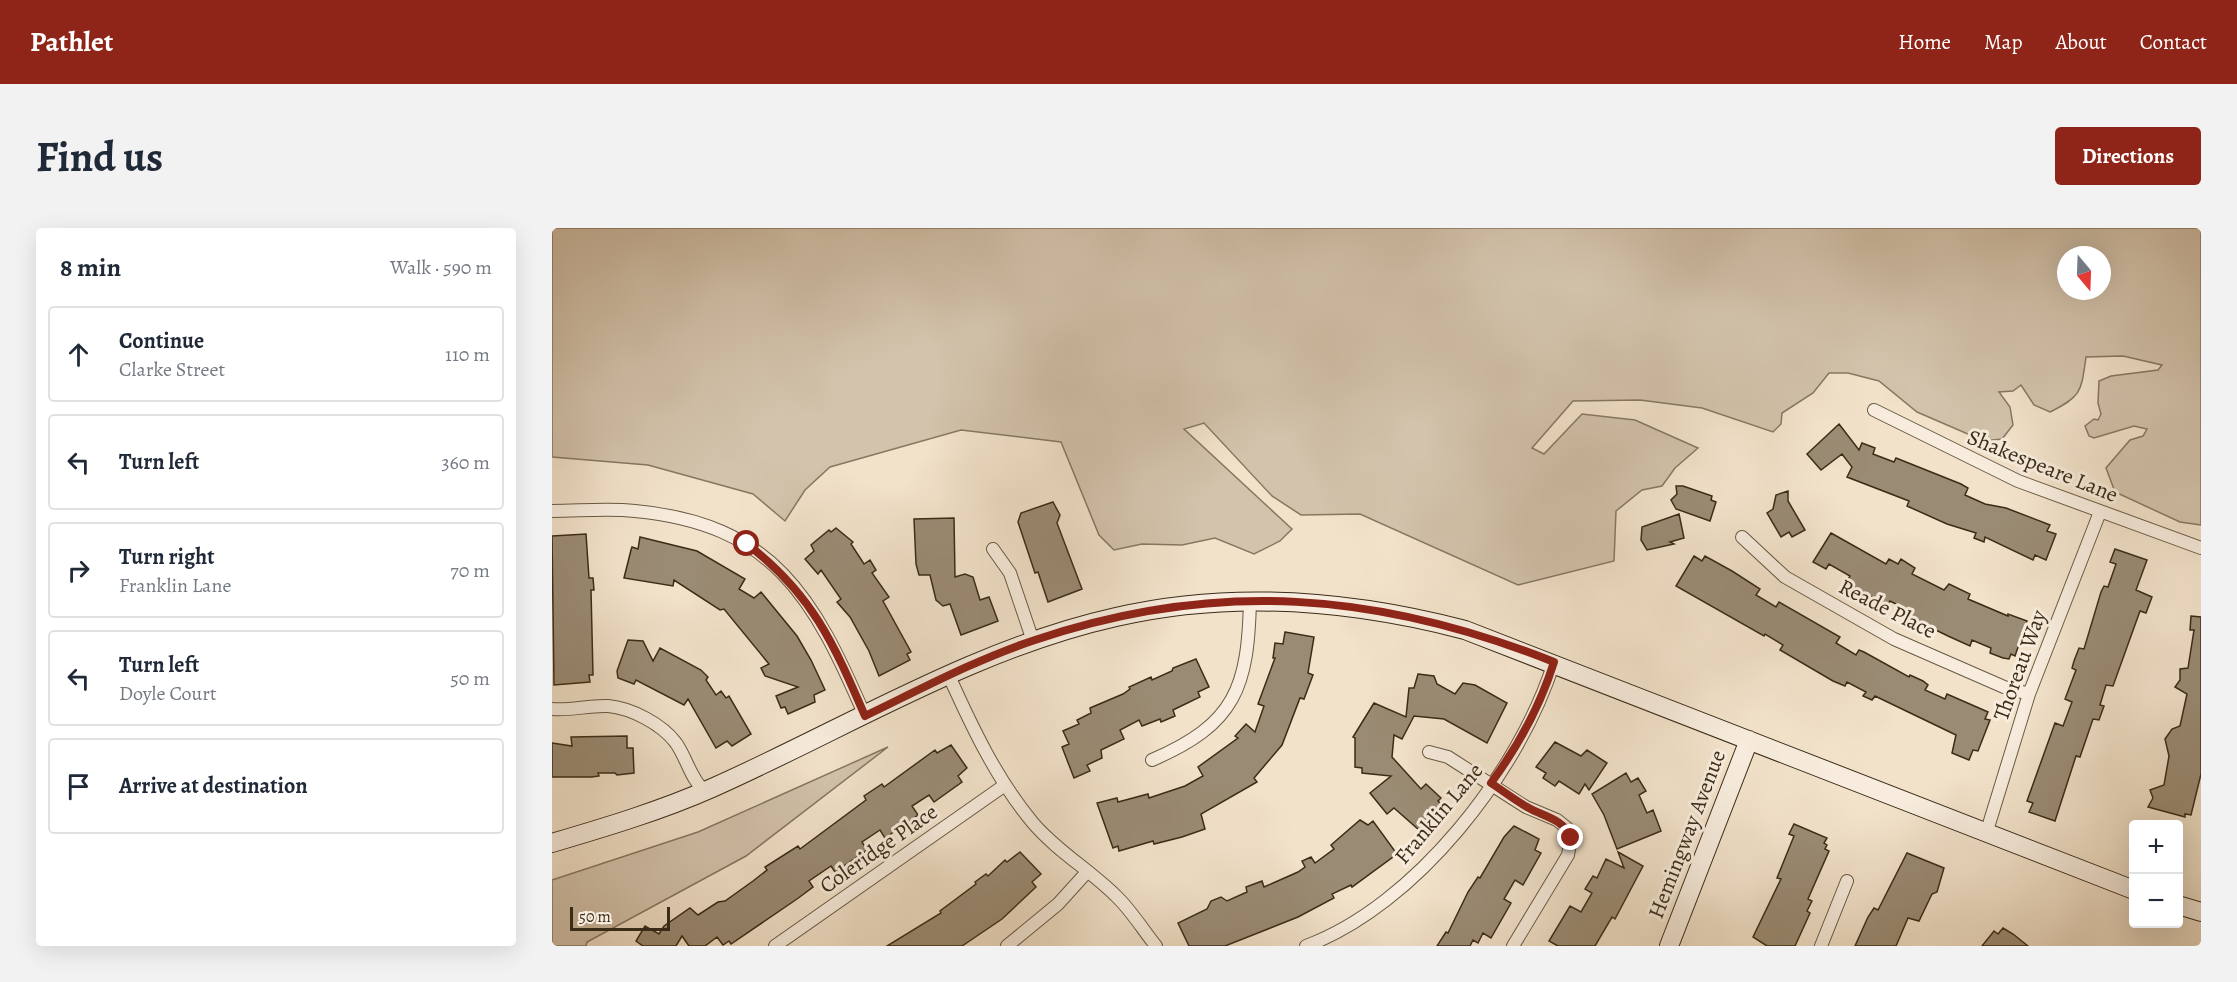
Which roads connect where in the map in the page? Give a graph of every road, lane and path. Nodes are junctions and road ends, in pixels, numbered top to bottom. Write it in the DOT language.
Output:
graph roads {
  1 [pos="1874,410"];
  2 [pos="552,511"];
  3 [pos="2100,512"];
  4 [pos="1742,537"];
  5 [pos="2201,548"];
  6 [pos="993,549"];
  7 [pos="1250,600"];
  8 [pos="1033,641"];
  9 [pos="1554,662"];
  10 [pos="949,676"];
  11 [pos="2029,694"];
  12 [pos="552,710"];
  13 [pos="865,716"];
  14 [pos="1749,740"];
  15 [pos="1428,752"];
  16 [pos="1152,759"];
  17 [pos="1491,783"];
  18 [pos="1005,785"];
  19 [pos="704,791"];
  20 [pos="1986,834"];
  21 [pos="552,843"];
  22 [pos="1087,872"];
  23 [pos="1847,880"];
  24 [pos="2129,888"];
  25 [pos="2183,907"];
  26 [pos="2201,912"];
  27 [pos="776,946"];
  28 [pos="1007,946"];
  29 [pos="1156,946"];
  30 [pos="1306,946"];
  31 [pos="1513,946"];
  32 [pos="1669,946"];
  33 [pos="1821,946"];
  1 -- 3 [label="street, Shakespeare Lane"];
  2 -- 13 [label="street"];
  3 -- 5 [label="street, Shakespeare Lane"];
  3 -- 11 [label="street, Thoreau Way"];
  4 -- 11 [label="street, Reade Place"];
  6 -- 8 [label="street"];
  7 -- 8 [label="main road"];
  7 -- 9 [label="main road"];
  7 -- 16 [label="street"];
  8 -- 10 [label="main road"];
  9 -- 14 [label="main road"];
  9 -- 17 [label="street, Franklin Lane"];
  10 -- 13 [label="main road"];
  10 -- 18 [label="street"];
  11 -- 20 [label="street, Thoreau Way"];
  12 -- 19 [label="street"];
  13 -- 19 [label="main road"];
  14 -- 20 [label="main road"];
  14 -- 32 [label="main road, Hemingway Avenue"];
  15 -- 17 [label="street"];
  17 -- 30 [label="street, Franklin Lane"];
  17 -- 31 [label="street"];
  18 -- 22 [label="street"];
  18 -- 27 [label="street, Coleridge Place"];
  19 -- 21 [label="main road"];
  20 -- 24 [label="main road"];
  22 -- 28 [label="street"];
  22 -- 29 [label="street"];
  23 -- 33 [label="street"];
  25 -- 26 [label="main road"];
}
